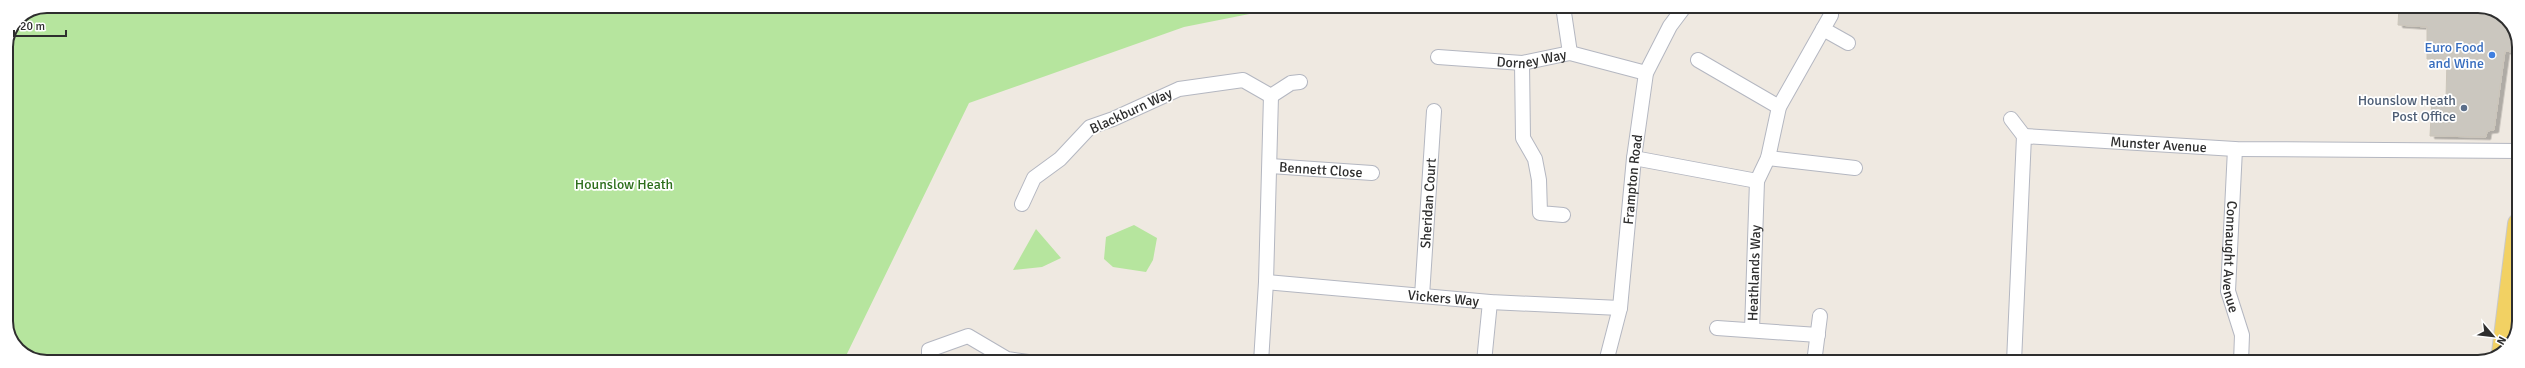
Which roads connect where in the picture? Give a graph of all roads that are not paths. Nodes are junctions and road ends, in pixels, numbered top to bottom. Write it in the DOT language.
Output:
graph roads {
  1 [pos="1564,13"];
  2 [pos="1680,13"];
  3 [pos="1831,15"];
  4 [pos="1823,29"];
  5 [pos="1848,43"];
  6 [pos="1570,53"];
  7 [pos="1438,57"];
  8 [pos="1698,60"];
  9 [pos="1522,63"];
  10 [pos="1646,73"];
  11 [pos="1300,82"];
  12 [pos="1271,96"];
  13 [pos="1779,107"];
  14 [pos="1434,111"];
  15 [pos="2011,119"];
  16 [pos="2024,136"];
  17 [pos="2235,149"];
  18 [pos="2512,151"];
  19 [pos="1634,158"];
  20 [pos="1768,158"];
  21 [pos="1270,166"];
  22 [pos="1855,168"];
  23 [pos="1372,173"];
  24 [pos="1757,181"];
  25 [pos="1022,204"];
  26 [pos="1563,215"];
  27 [pos="2512,277"];
  28 [pos="1266,282"];
  29 [pos="1422,296"];
  30 [pos="1490,302"];
  31 [pos="1620,308"];
  32 [pos="1820,316"];
  33 [pos="1717,328"];
  34 [pos="1752,330"];
  35 [pos="1818,336"];
  36 [pos="2503,344"];
  37 [pos="929,355"];
  38 [pos="1000,355"];
  39 [pos="1261,355"];
  40 [pos="1485,355"];
  41 [pos="1608,355"];
  42 [pos="1815,355"];
  43 [pos="2014,355"];
  44 [pos="2241,355"];
  1 -- 6 [label="street"];
  2 -- 10 [label="street, Frampton Road"];
  3 -- 4 [label="street, Heathlands Way"];
  4 -- 5 [label="street"];
  4 -- 13 [label="street, Heathlands Way"];
  6 -- 9 [label="street, Dorney Way"];
  6 -- 10 [label="street, Dorney Way"];
  7 -- 9 [label="street, Dorney Way"];
  8 -- 13 [label="street"];
  9 -- 26 [label="street"];
  10 -- 19 [label="street, Frampton Road"];
  11 -- 12 [label="street"];
  12 -- 21 [label="street"];
  12 -- 25 [label="street, Blackburn Way"];
  13 -- 20 [label="street, Heathlands Way"];
  14 -- 29 [label="street, Sheridan Court"];
  15 -- 16 [label="street"];
  16 -- 17 [label="street, Munster Avenue"];
  16 -- 43 [label="street"];
  17 -- 18 [label="street, Munster Avenue"];
  17 -- 44 [label="street, Connaught Avenue"];
  19 -- 24 [label="street"];
  19 -- 31 [label="street, Frampton Road"];
  20 -- 22 [label="street"];
  20 -- 24 [label="street, Heathlands Way"];
  21 -- 23 [label="street, Bennett Close"];
  21 -- 28 [label="street"];
  24 -- 34 [label="street, Heathlands Way"];
  27 -- 36 [label="main road"];
  28 -- 29 [label="street, Vickers Way"];
  28 -- 39 [label="street"];
  29 -- 30 [label="street, Vickers Way"];
  30 -- 31 [label="street, Vickers Way"];
  30 -- 40 [label="street"];
  31 -- 41 [label="street, Frampton Road"];
  32 -- 35 [label="street"];
  33 -- 34 [label="street, Heathlands Way"];
  34 -- 35 [label="street"];
  35 -- 42 [label="street"];
  37 -- 38 [label="street"];
}
